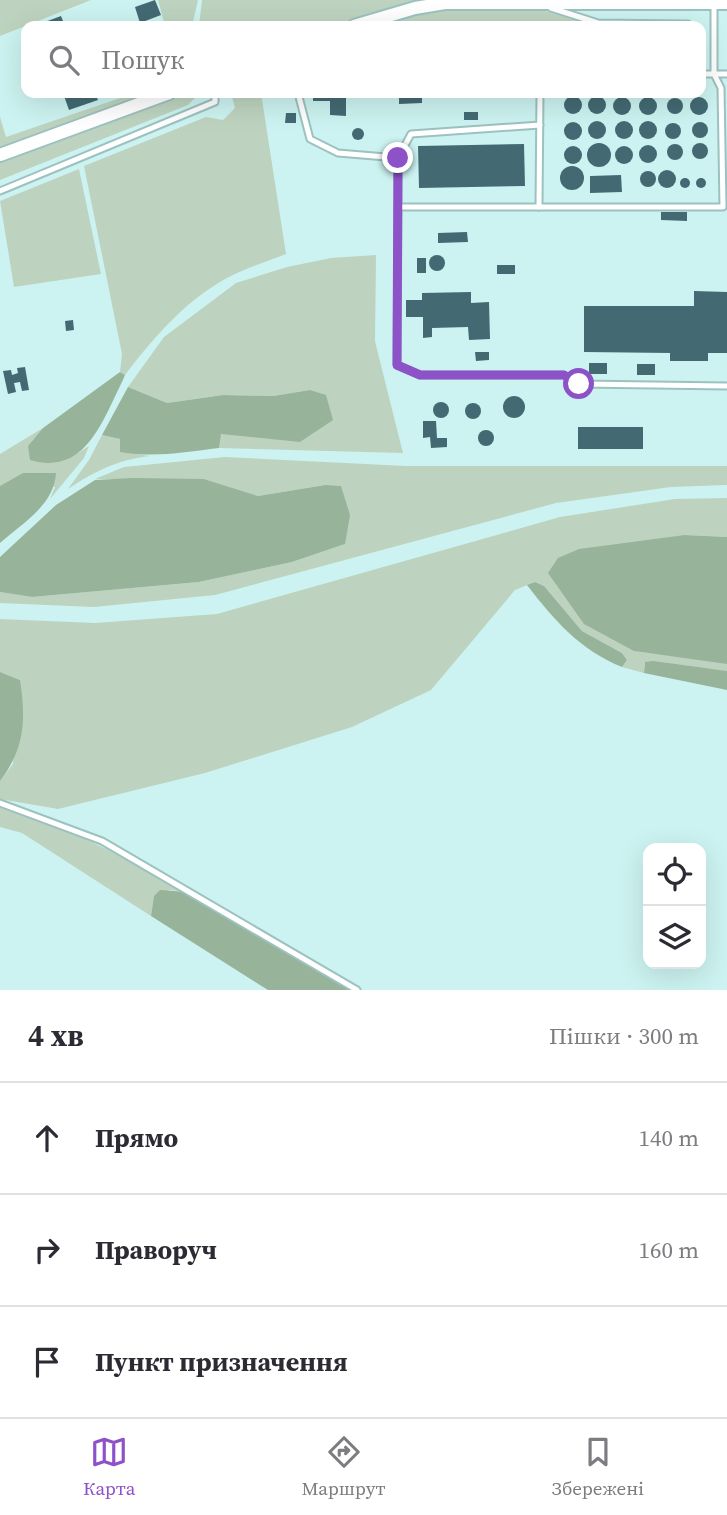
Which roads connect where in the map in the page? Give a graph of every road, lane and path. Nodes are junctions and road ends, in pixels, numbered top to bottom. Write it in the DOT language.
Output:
graph roads {
  1 [pos="720,3"];
  2 [pos="538,4"];
  3 [pos="371,21"];
  4 [pos="592,21"];
  5 [pos="706,74"];
  6 [pos="714,74"];
  7 [pos="727,74"];
  8 [pos="155,98"];
  9 [pos="215,98"];
  10 [pos="299,98"];
  11 [pos="540,98"];
  12 [pos="540,125"];
  13 [pos="724,145"];
  14 [pos="0,155"];
  15 [pos="398,158"];
  16 [pos="0,191"];
  17 [pos="398,207"];
  18 [pos="539,207"];
  19 [pos="727,386"];
  20 [pos="0,803"];
  21 [pos="357,990"];
  1 -- 2 [label="street"];
  1 -- 6 [label="lane"];
  2 -- 3 [label="street"];
  2 -- 4 [label="lane"];
  5 -- 6 [label="lane"];
  6 -- 7 [label="lane"];
  6 -- 13 [label="lane"];
  8 -- 14 [label="street"];
  9 -- 16 [label="lane"];
  10 -- 15 [label="lane"];
  11 -- 12 [label="lane"];
  12 -- 15 [label="lane"];
  12 -- 18 [label="lane"];
  13 -- 18 [label="lane"];
  15 -- 17 [label="lane"];
  17 -- 18 [label="lane"];
  17 -- 19 [label="lane"];
  20 -- 21 [label="lane"];
}
